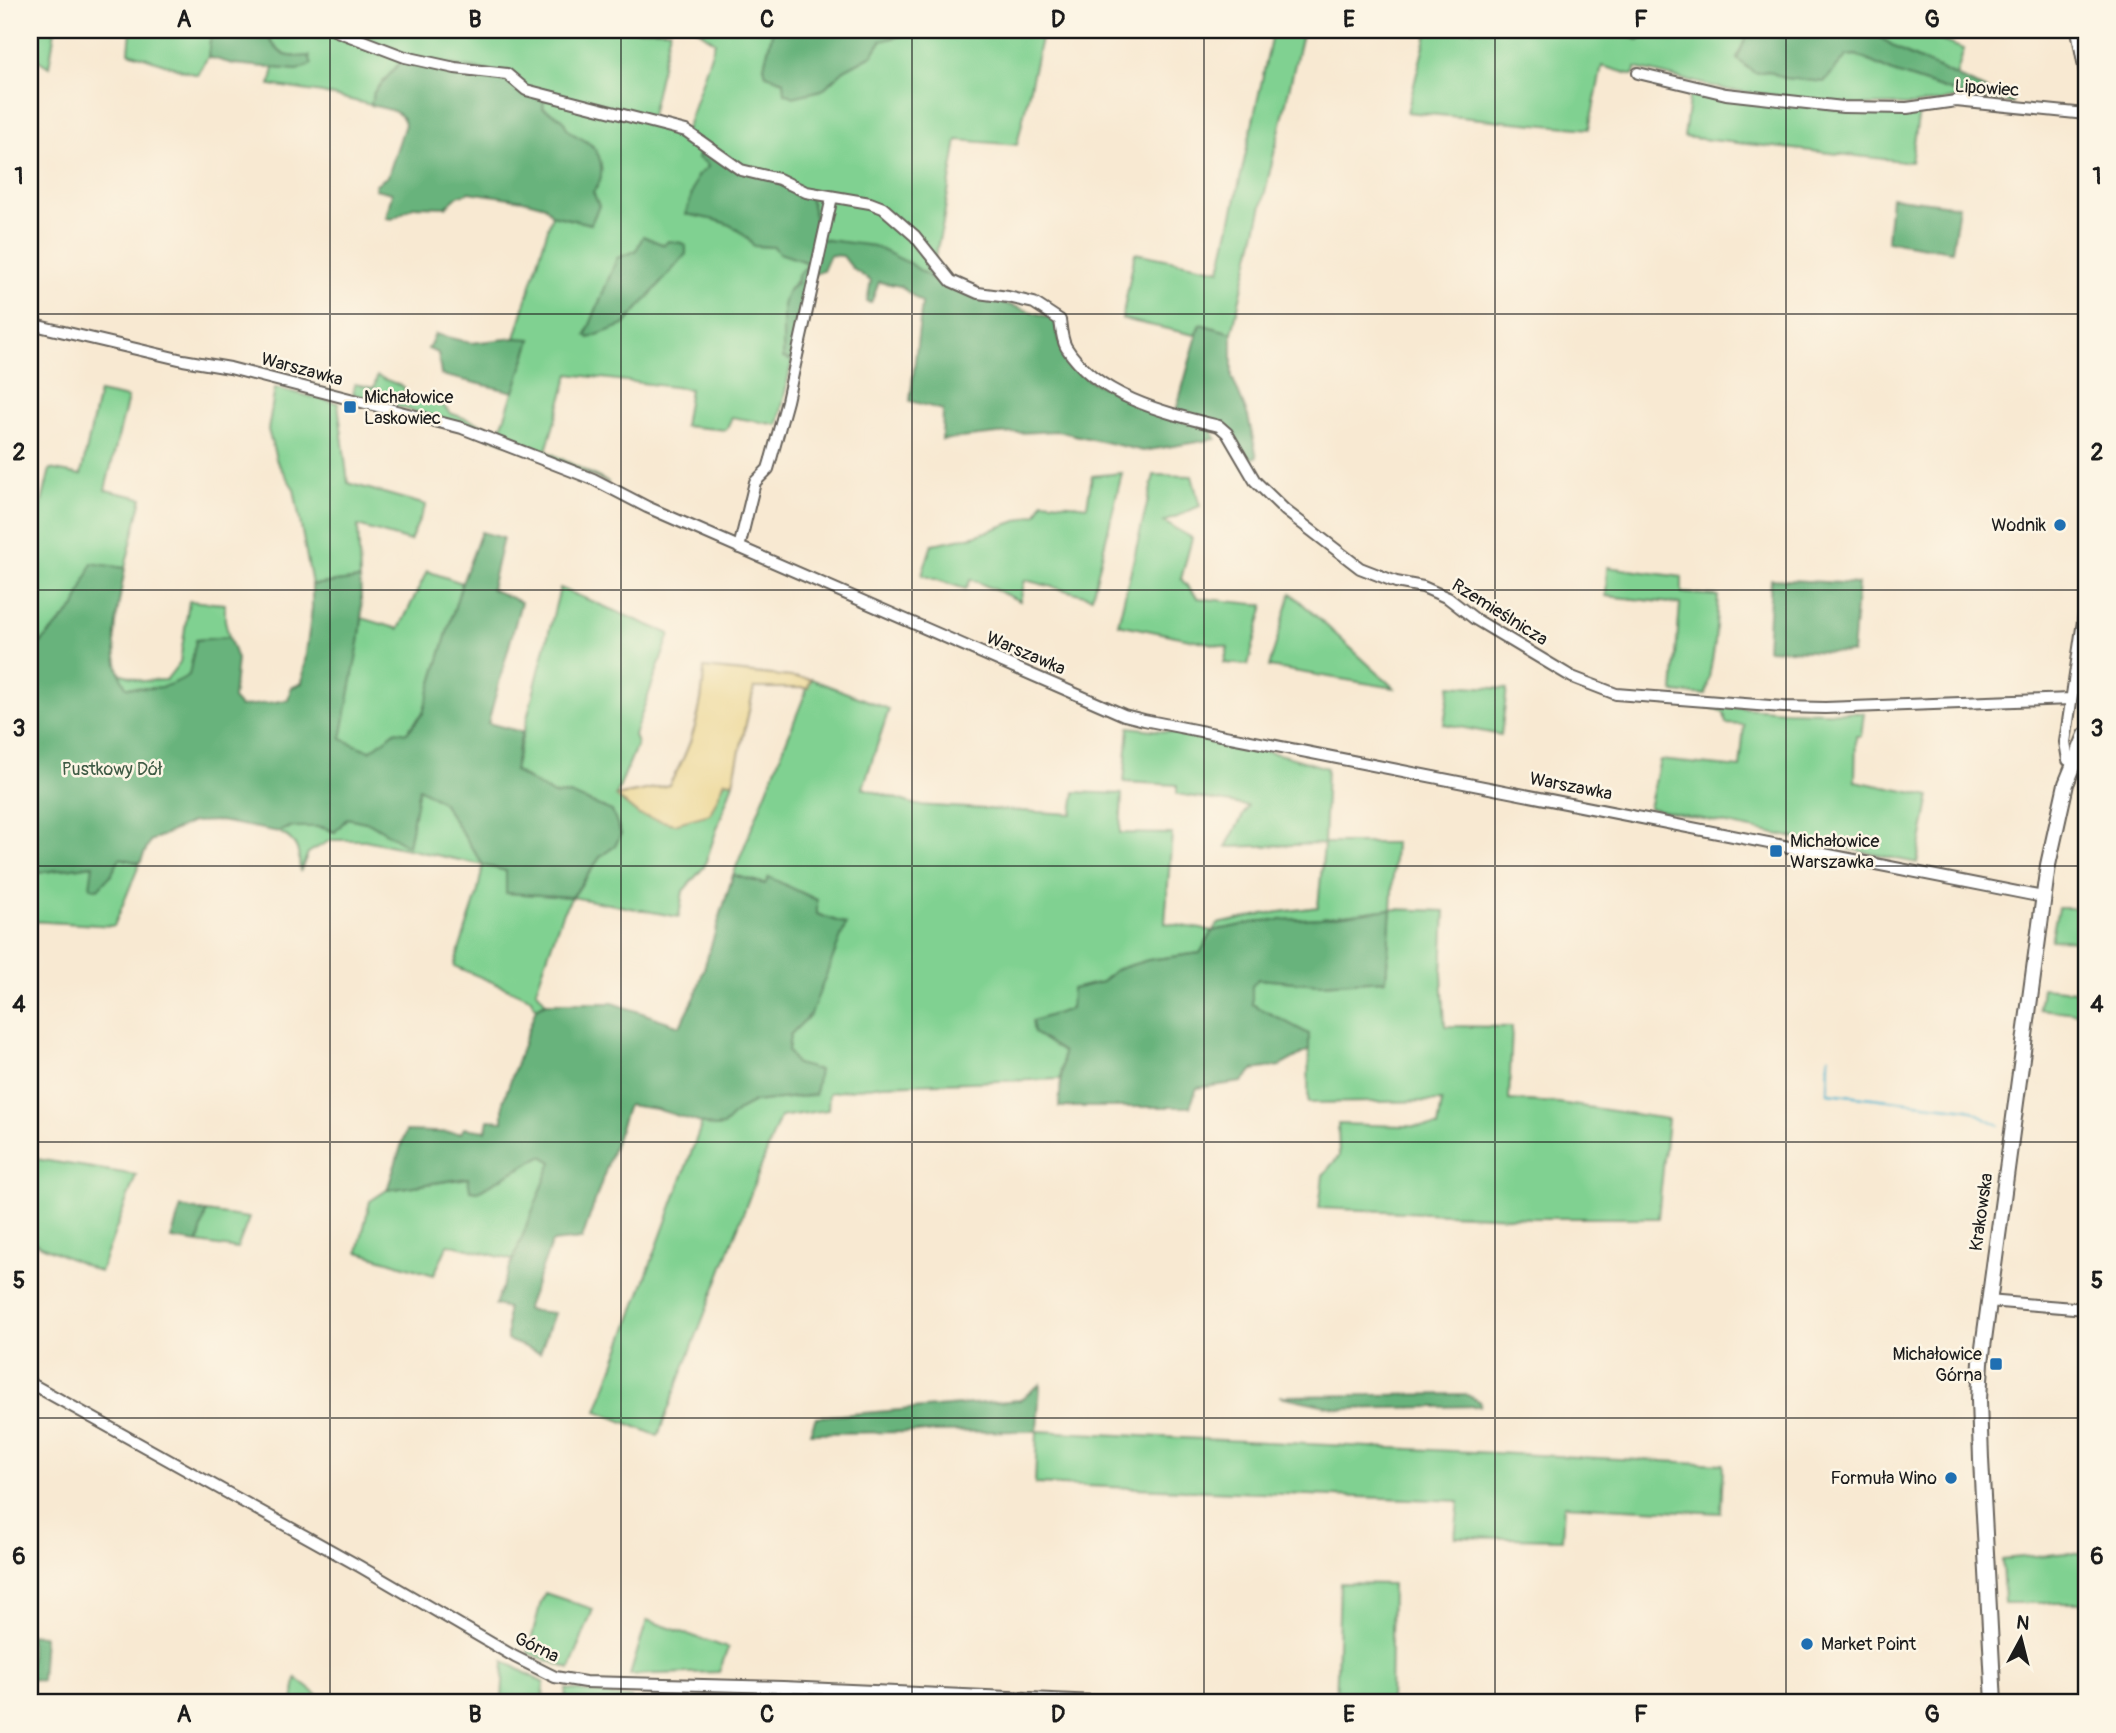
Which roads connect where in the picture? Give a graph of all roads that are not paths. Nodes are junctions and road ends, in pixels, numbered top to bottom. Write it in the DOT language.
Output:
graph roads {
  1 [pos="334,30"];
  2 [pos="2077,30"];
  3 [pos="1638,73"];
  4 [pos="2086,78"];
  5 [pos="2086,114"];
  6 [pos="832,197"];
  7 [pos="30,324"];
  8 [pos="739,548"];
  9 [pos="2086,601"];
  10 [pos="2081,678"];
  11 [pos="2071,699"];
  12 [pos="2086,734"];
  13 [pos="2074,762"];
  14 [pos="2043,897"];
  15 [pos="1988,1301"];
  16 [pos="2086,1309"];
  17 [pos="30,1383"];
  18 [pos="856,1690"];
  19 [pos="856,1703"];
  20 [pos="1141,1703"];
  21 [pos="1993,1703"];
  1 -- 6 [label="street, Rzemieślnicza"];
  2 -- 4 [label="street"];
  3 -- 5 [label="street, Lipowiec"];
  6 -- 8 [label="street"];
  6 -- 11 [label="street, Rzemieślnicza"];
  7 -- 8 [label="street, Warszawka"];
  8 -- 14 [label="street, Warszawka"];
  9 -- 10 [label="street"];
  10 -- 11 [label="street"];
  11 -- 13 [label="street"];
  12 -- 13 [label="main road, Krakowska"];
  13 -- 14 [label="main road, Krakowska"];
  14 -- 15 [label="main road, Krakowska"];
  15 -- 16 [label="street"];
  15 -- 21 [label="main road, Krakowska"];
  17 -- 18 [label="street, Górna"];
  18 -- 19 [label="street"];
  18 -- 20 [label="street, Górna"];
}
